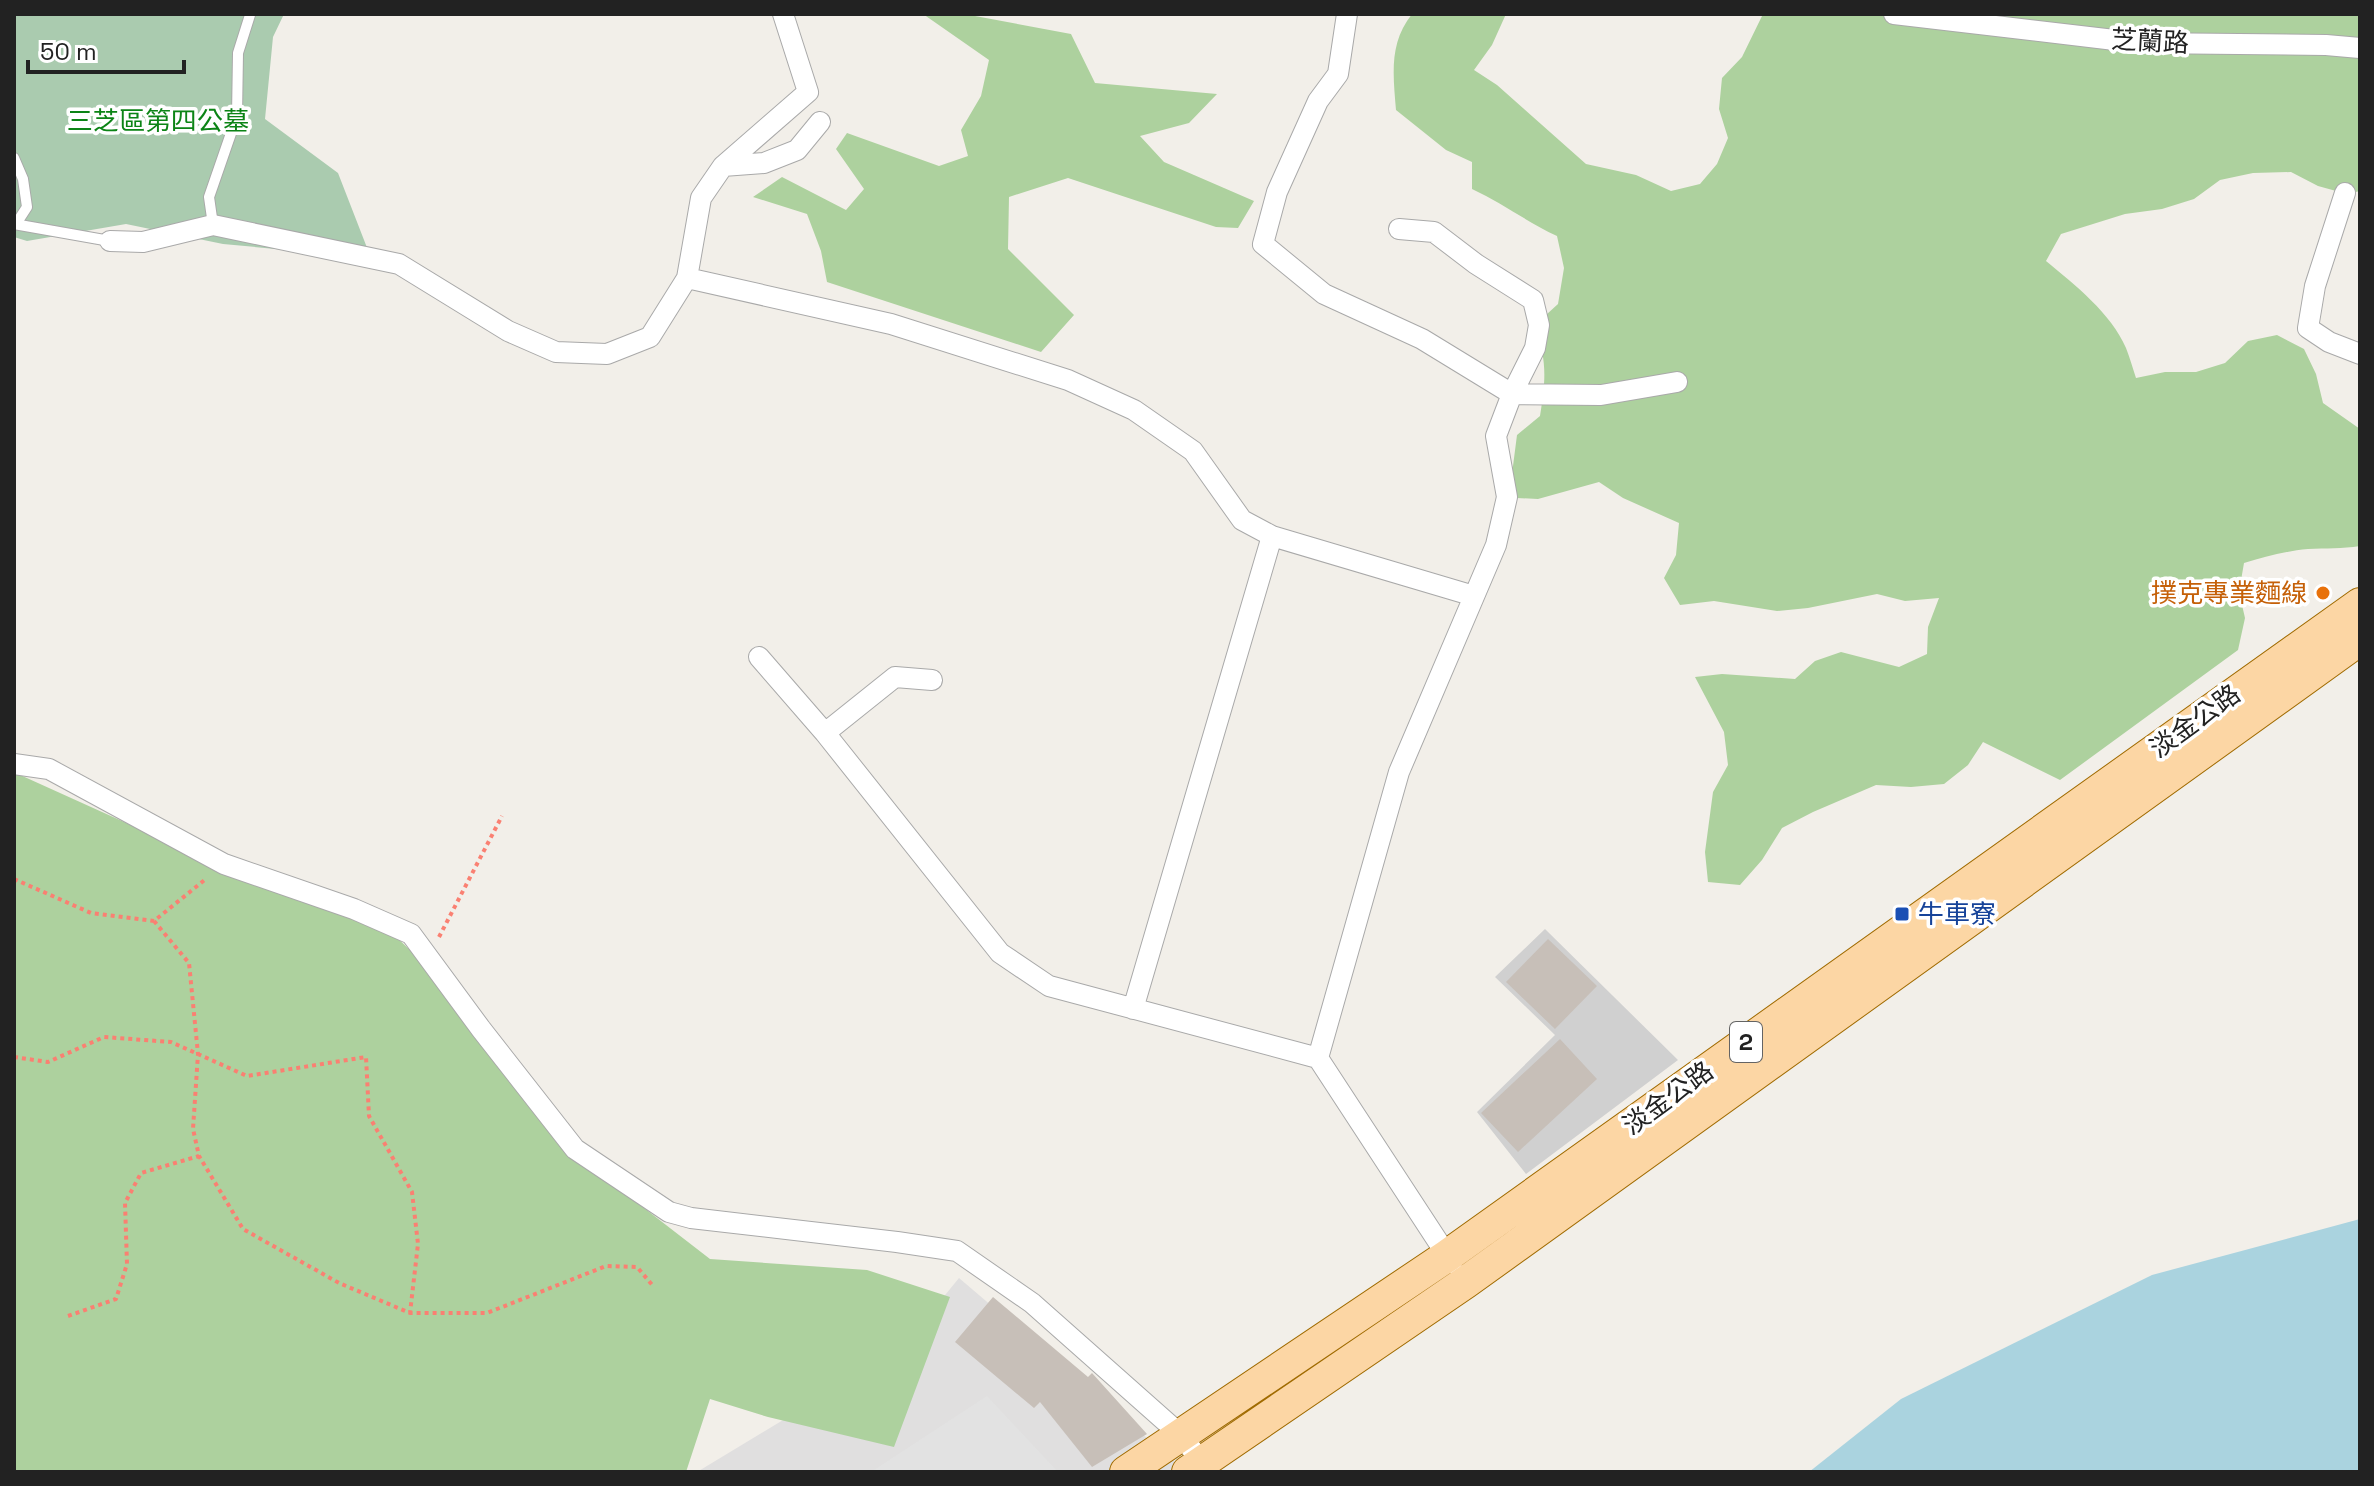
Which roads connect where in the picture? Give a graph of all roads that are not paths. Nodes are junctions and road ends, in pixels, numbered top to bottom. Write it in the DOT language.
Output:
graph roads {
  1 [pos="783,14"];
  2 [pos="1347,14"];
  3 [pos="1894,14"];
  4 [pos="250,15"];
  5 [pos="2360,48"];
  6 [pos="820,122"];
  7 [pos="14,158"];
  8 [pos="723,166"];
  9 [pos="2345,193"];
  10 [pos="15,224"];
  11 [pos="213,225"];
  12 [pos="1399,229"];
  13 [pos="110,241"];
  14 [pos="687,278"];
  15 [pos="2360,354"];
  16 [pos="1677,382"];
  17 [pos="1512,394"];
  18 [pos="1272,536"];
  19 [pos="1474,596"];
  20 [pos="2360,604"];
  21 [pos="2360,639"];
  22 [pos="759,657"];
  23 [pos="932,680"];
  24 [pos="825,733"];
  25 [pos="14,764"];
  26 [pos="1133,1009"];
  27 [pos="1318,1058"];
  28 [pos="1447,1256"];
  29 [pos="1466,1282"];
  30 [pos="1182,1436"];
  31 [pos="1195,1467"];
  32 [pos="1126,1472"];
  1 -- 8 [label="street"];
  2 -- 17 [label="street"];
  3 -- 5 [label="street, 芝蘭路"];
  4 -- 11 [label="lane"];
  6 -- 8 [label="street"];
  7 -- 10 [label="lane"];
  8 -- 14 [label="street"];
  9 -- 15 [label="street"];
  10 -- 13 [label="lane"];
  11 -- 13 [label="street"];
  11 -- 14 [label="street"];
  12 -- 17 [label="street"];
  14 -- 18 [label="street"];
  16 -- 17 [label="street"];
  17 -- 19 [label="street"];
  18 -- 19 [label="street"];
  18 -- 26 [label="street"];
  19 -- 27 [label="street"];
  20 -- 28 [label="main road, 淡金公路 / 2"];
  21 -- 29 [label="main road, 淡金公路 / 2"];
  22 -- 24 [label="street"];
  23 -- 24 [label="street"];
  24 -- 26 [label="street"];
  25 -- 30 [label="street"];
  26 -- 27 [label="street"];
  27 -- 28 [label="street"];
  28 -- 29 [label="street"];
  28 -- 30 [label="main road, 淡金公路 / 2"];
  29 -- 31 [label="main road, 淡金公路 / 2"];
  30 -- 31 [label="street"];
  30 -- 32 [label="main road, 淡金公路 / 2"];
}
